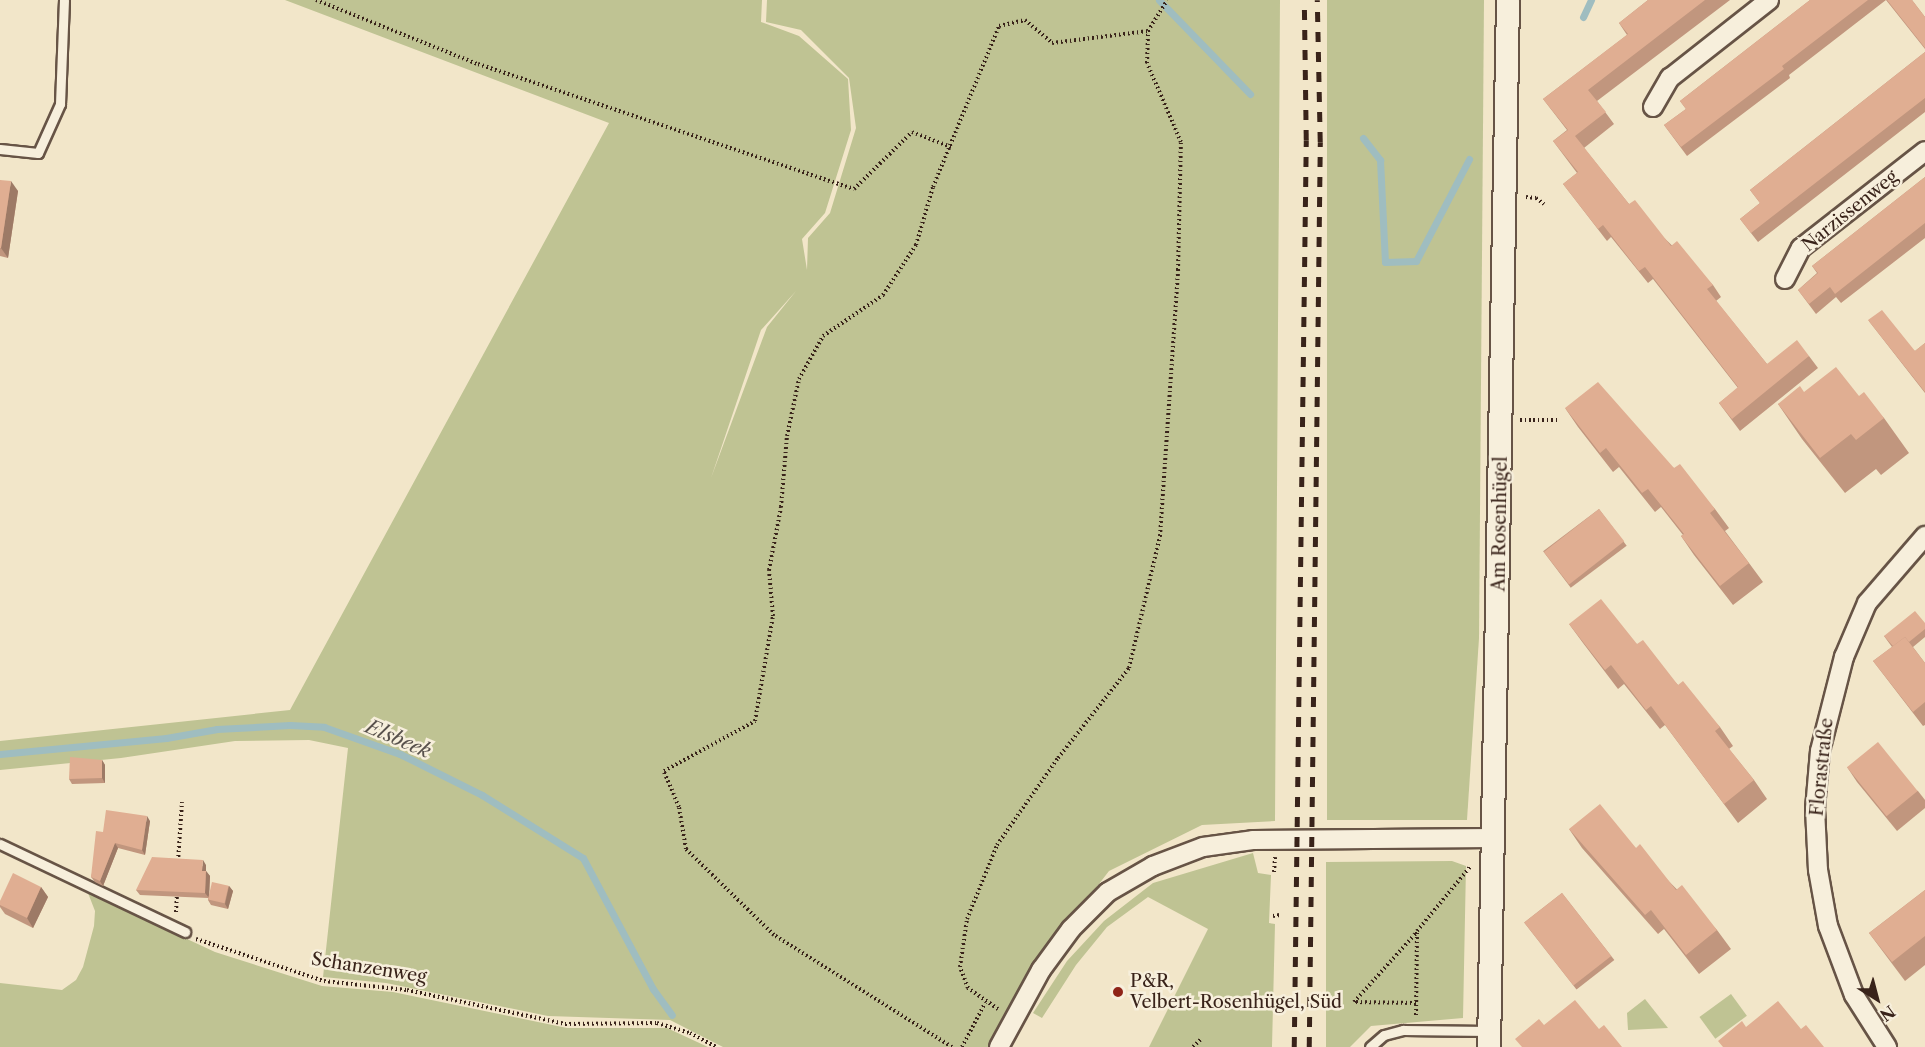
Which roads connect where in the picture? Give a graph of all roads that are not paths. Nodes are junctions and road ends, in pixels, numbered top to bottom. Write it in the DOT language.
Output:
graph roads {
  1 [pos="64,0"];
  2 [pos="1508,0"];
  3 [pos="1769,0"];
  4 [pos="1653,107"];
  5 [pos="0,149"];
  6 [pos="1925,151"];
  7 [pos="1785,279"];
  8 [pos="1925,536"];
  9 [pos="1493,838"];
  10 [pos="0,844"];
  11 [pos="185,932"];
  12 [pos="1489,1039"];
  13 [pos="999,1047"];
  14 [pos="1370,1047"];
  15 [pos="1887,1047"];
  1 -- 5 [label="lane"];
  2 -- 9 [label="street, Am Rosenhügel"];
  3 -- 4 [label="street"];
  6 -- 7 [label="street, Narzissenweg"];
  8 -- 15 [label="street, Florastraße"];
  9 -- 12 [label="street, Am Rosenhügel"];
  9 -- 13 [label="street"];
  10 -- 11 [label="lane"];
  12 -- 14 [label="lane"];
}
